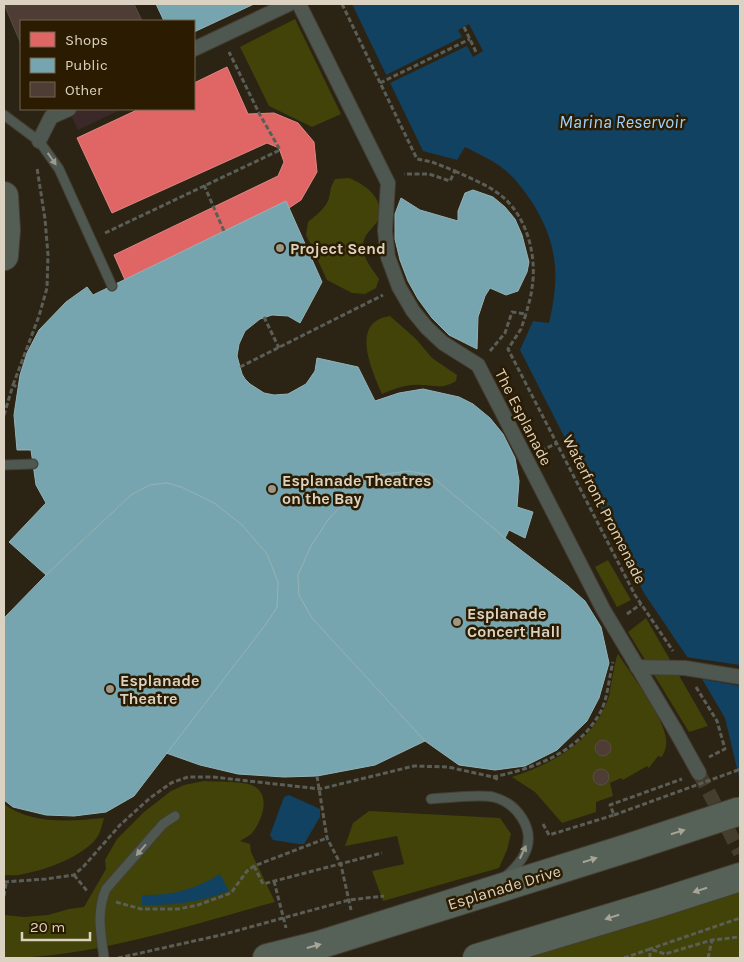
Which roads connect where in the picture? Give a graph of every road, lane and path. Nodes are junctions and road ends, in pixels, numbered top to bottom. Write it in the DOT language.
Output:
graph roads {
  1 [pos="289,4"];
  2 [pos="299,4"];
  3 [pos="342,4"];
  4 [pos="464,27"];
  5 [pos="221,36"];
  6 [pos="470,40"];
  7 [pos="195,49"];
  8 [pos="477,54"];
  9 [pos="380,83"];
  10 [pos="67,110"];
  11 [pos="4,115"];
  12 [pos="39,141"];
  13 [pos="455,171"];
  14 [pos="388,182"];
  15 [pos="204,186"];
  16 [pos="4,196"];
  17 [pos="224,231"];
  18 [pos="91,239"];
  19 [pos="4,256"];
  20 [pos="112,286"];
  21 [pos="399,287"];
  22 [pos="526,314"];
  23 [pos="264,318"];
  24 [pos="279,348"];
  25 [pos="478,365"];
  26 [pos="240,368"];
  27 [pos="13,385"];
  28 [pos="18,387"];
  29 [pos="4,416"];
  30 [pos="33,464"];
  31 [pos="4,465"];
  32 [pos="612,625"];
  33 [pos="637,667"];
  34 [pos="690,669"];
  35 [pos="740,676"];
  36 [pos="696,769"];
  37 [pos="740,769"];
  38 [pos="317,776"];
  39 [pos="493,777"];
  40 [pos="431,799"];
  41 [pos="740,812"];
  42 [pos="175,816"];
  43 [pos="327,838"];
  44 [pos="382,854"];
  45 [pos="341,865"];
  46 [pos="254,866"];
  47 [pos="74,875"];
  48 [pos="740,877"];
  49 [pos="274,881"];
  50 [pos="4,882"];
  51 [pos="493,890"];
  52 [pos="4,896"];
  53 [pos="93,898"];
  54 [pos="349,900"];
  55 [pos="115,902"];
  56 [pos="740,918"];
  57 [pos="284,919"];
  58 [pos="357,933"];
  59 [pos="740,937"];
  60 [pos="712,940"];
  61 [pos="650,950"];
  62 [pos="293,952"];
  63 [pos="104,958"];
  64 [pos="114,958"];
  65 [pos="267,958"];
  66 [pos="477,958"];
  67 [pos="624,958"];
  68 [pos="650,958"];
  69 [pos="708,958"];
  1 -- 5 [label="street"];
  2 -- 14 [label="street"];
  3 -- 9 [label="path"];
  4 -- 6 [label="path"];
  5 -- 7 [label="street"];
  5 -- 15 [label="path"];
  6 -- 8 [label="path"];
  6 -- 9 [label="path"];
  9 -- 13 [label="path"];
  10 -- 12 [label="street"];
  11 -- 12 [label="lane"];
  12 -- 18 [label="lane, one-way"];
  12 -- 27 [label="path"];
  13 -- 14 [label="path"];
  13 -- 22 [label="path"];
  14 -- 21 [label="street, The Esplanade"];
  15 -- 17 [label="path"];
  15 -- 18 [label="path"];
  16 -- 19 [label="main road"];
  18 -- 20 [label="lane"];
  21 -- 24 [label="path"];
  21 -- 25 [label="street, The Esplanade"];
  22 -- 25 [label="path"];
  22 -- 34 [label="path, Waterfront Promenade"];
  23 -- 24 [label="path"];
  24 -- 26 [label="path"];
  25 -- 32 [label="street, The Esplanade"];
  27 -- 28 [label="path"];
  27 -- 29 [label="path"];
  30 -- 31 [label="lane"];
  32 -- 33 [label="street, The Esplanade"];
  32 -- 39 [label="path"];
  33 -- 34 [label="street"];
  33 -- 36 [label="street, The Esplanade"];
  34 -- 35 [label="street"];
  34 -- 36 [label="path, Waterfront Promenade"];
  36 -- 37 [label="path, bridge"];
  38 -- 43 [label="path"];
  51 -- 40 [label="lane, one-way"];
  51 -- 41 [label="highway, Esplanade Drive, one-way, bridge"];
  42 -- 63 [label="lane, one-way"];
  43 -- 45 [label="path"];
  43 -- 46 [label="path"];
  44 -- 45 [label="path"];
  45 -- 49 [label="path"];
  45 -- 54 [label="path"];
  46 -- 49 [label="path"];
  46 -- 55 [label="path"];
  47 -- 53 [label="path"];
  48 -- 66 [label="highway, one-way"];
  49 -- 57 [label="path"];
  50 -- 52 [label="path"];
  51 -- 58 [label="highway, Esplanade Drive"];
  54 -- 57 [label="path"];
  54 -- 58 [label="path"];
  56 -- 61 [label="path"];
  57 -- 62 [label="path"];
  57 -- 64 [label="path"];
  62 -- 58 [label="highway, Esplanade Drive, one-way"];
  59 -- 60 [label="path"];
  60 -- 61 [label="path"];
  60 -- 69 [label="path"];
  61 -- 67 [label="path"];
  61 -- 68 [label="path"];
  62 -- 65 [label="highway, Esplanade Drive"];
}
